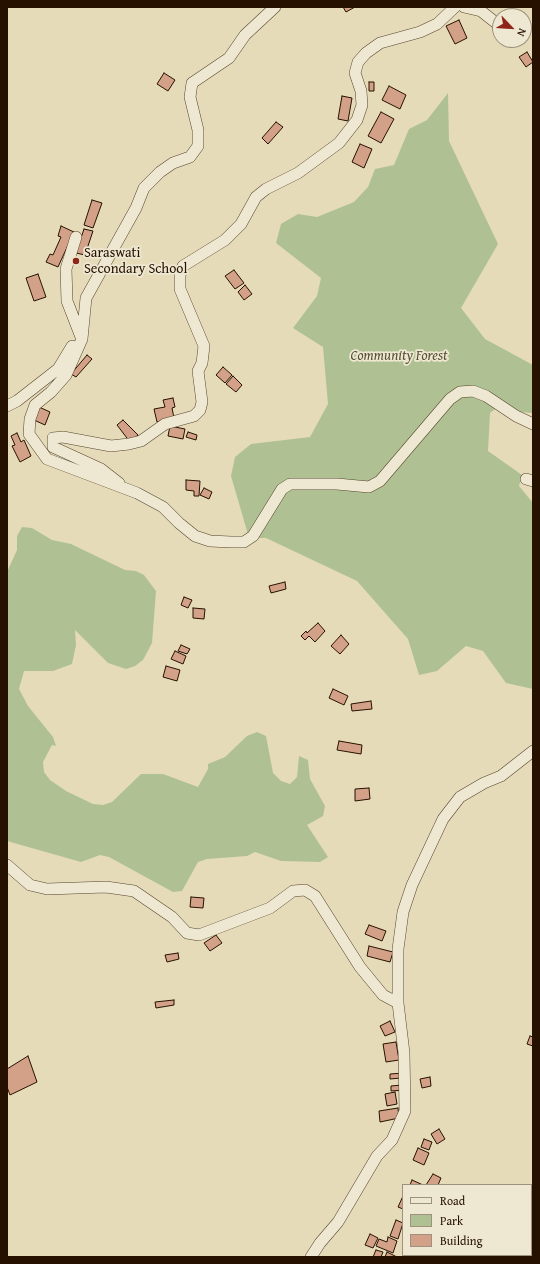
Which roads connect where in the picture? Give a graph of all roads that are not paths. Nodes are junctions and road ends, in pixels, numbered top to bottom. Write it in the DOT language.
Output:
graph roads {
  1 [pos="275,7"];
  2 [pos="455,7"];
  3 [pos="464,7"];
  4 [pos="492,20"];
  5 [pos="76,237"];
  6 [pos="80,335"];
  7 [pos="7,406"];
  8 [pos="533,424"];
  9 [pos="123,488"];
  10 [pos="533,751"];
  11 [pos="7,865"];
  12 [pos="398,1002"];
  13 [pos="311,1257"];
  1 -- 6 [label="street"];
  2 -- 9 [label="street"];
  3 -- 4 [label="street"];
  5 -- 6 [label="street"];
  6 -- 7 [label="street"];
  6 -- 9 [label="street"];
  8 -- 9 [label="street"];
  10 -- 12 [label="street"];
  11 -- 12 [label="street"];
  12 -- 13 [label="street"];
}
